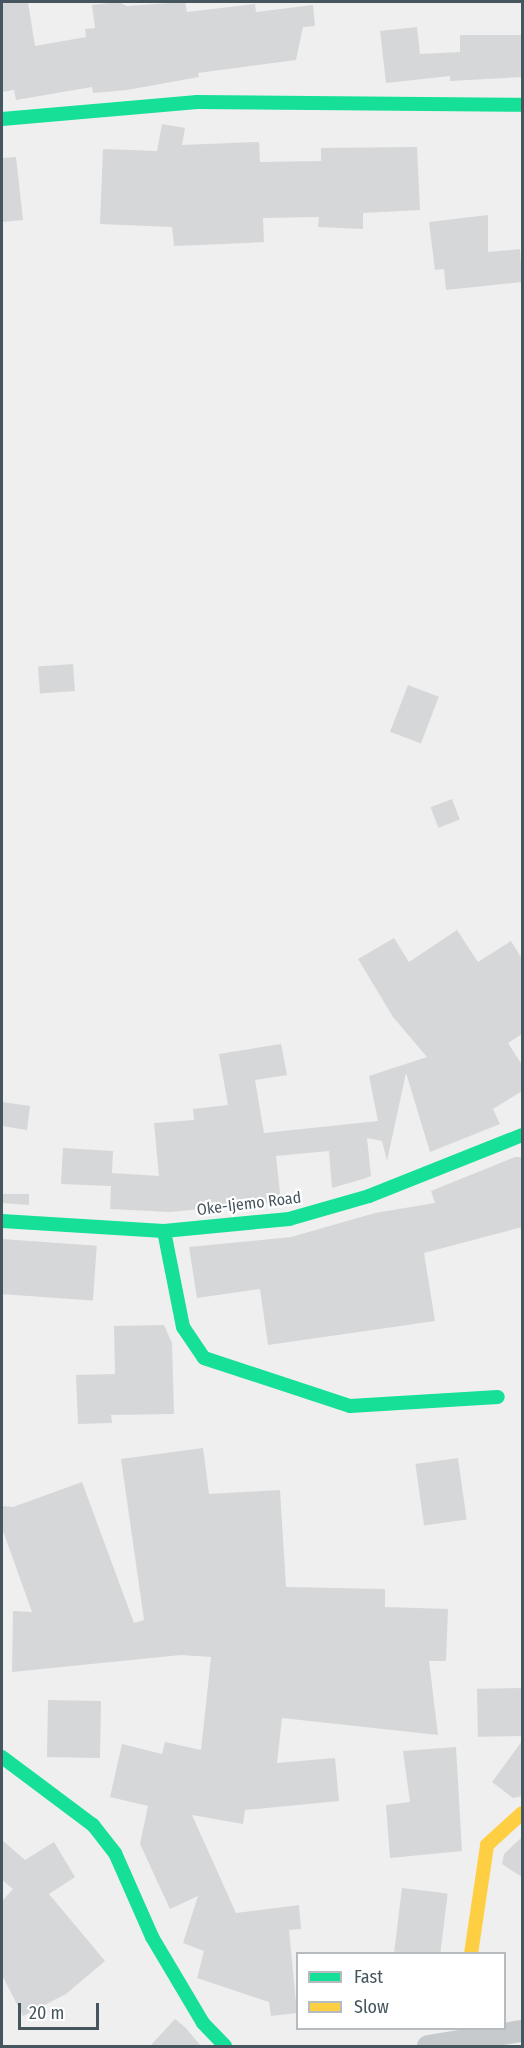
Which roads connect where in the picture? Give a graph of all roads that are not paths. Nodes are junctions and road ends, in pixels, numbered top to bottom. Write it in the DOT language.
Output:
graph roads {
  1 [pos="522,105"];
  2 [pos="2,119"];
  3 [pos="522,1135"];
  4 [pos="2,1221"];
  5 [pos="164,1231"];
  6 [pos="498,1397"];
  7 [pos="2,1757"];
  8 [pos="522,1813"];
  9 [pos="471,1952"];
  10 [pos="522,2031"];
  11 [pos="458,2035"];
  12 [pos="225,2046"];
  13 [pos="428,2046"];
  1 -- 2 [label="street"];
  3 -- 5 [label="street, Oke-Ijemo Road"];
  4 -- 5 [label="street, Oke-Ijemo Road"];
  5 -- 6 [label="street"];
  7 -- 12 [label="street"];
  8 -- 9 [label="street"];
  10 -- 11 [label="street"];
  11 -- 13 [label="street"];
}
